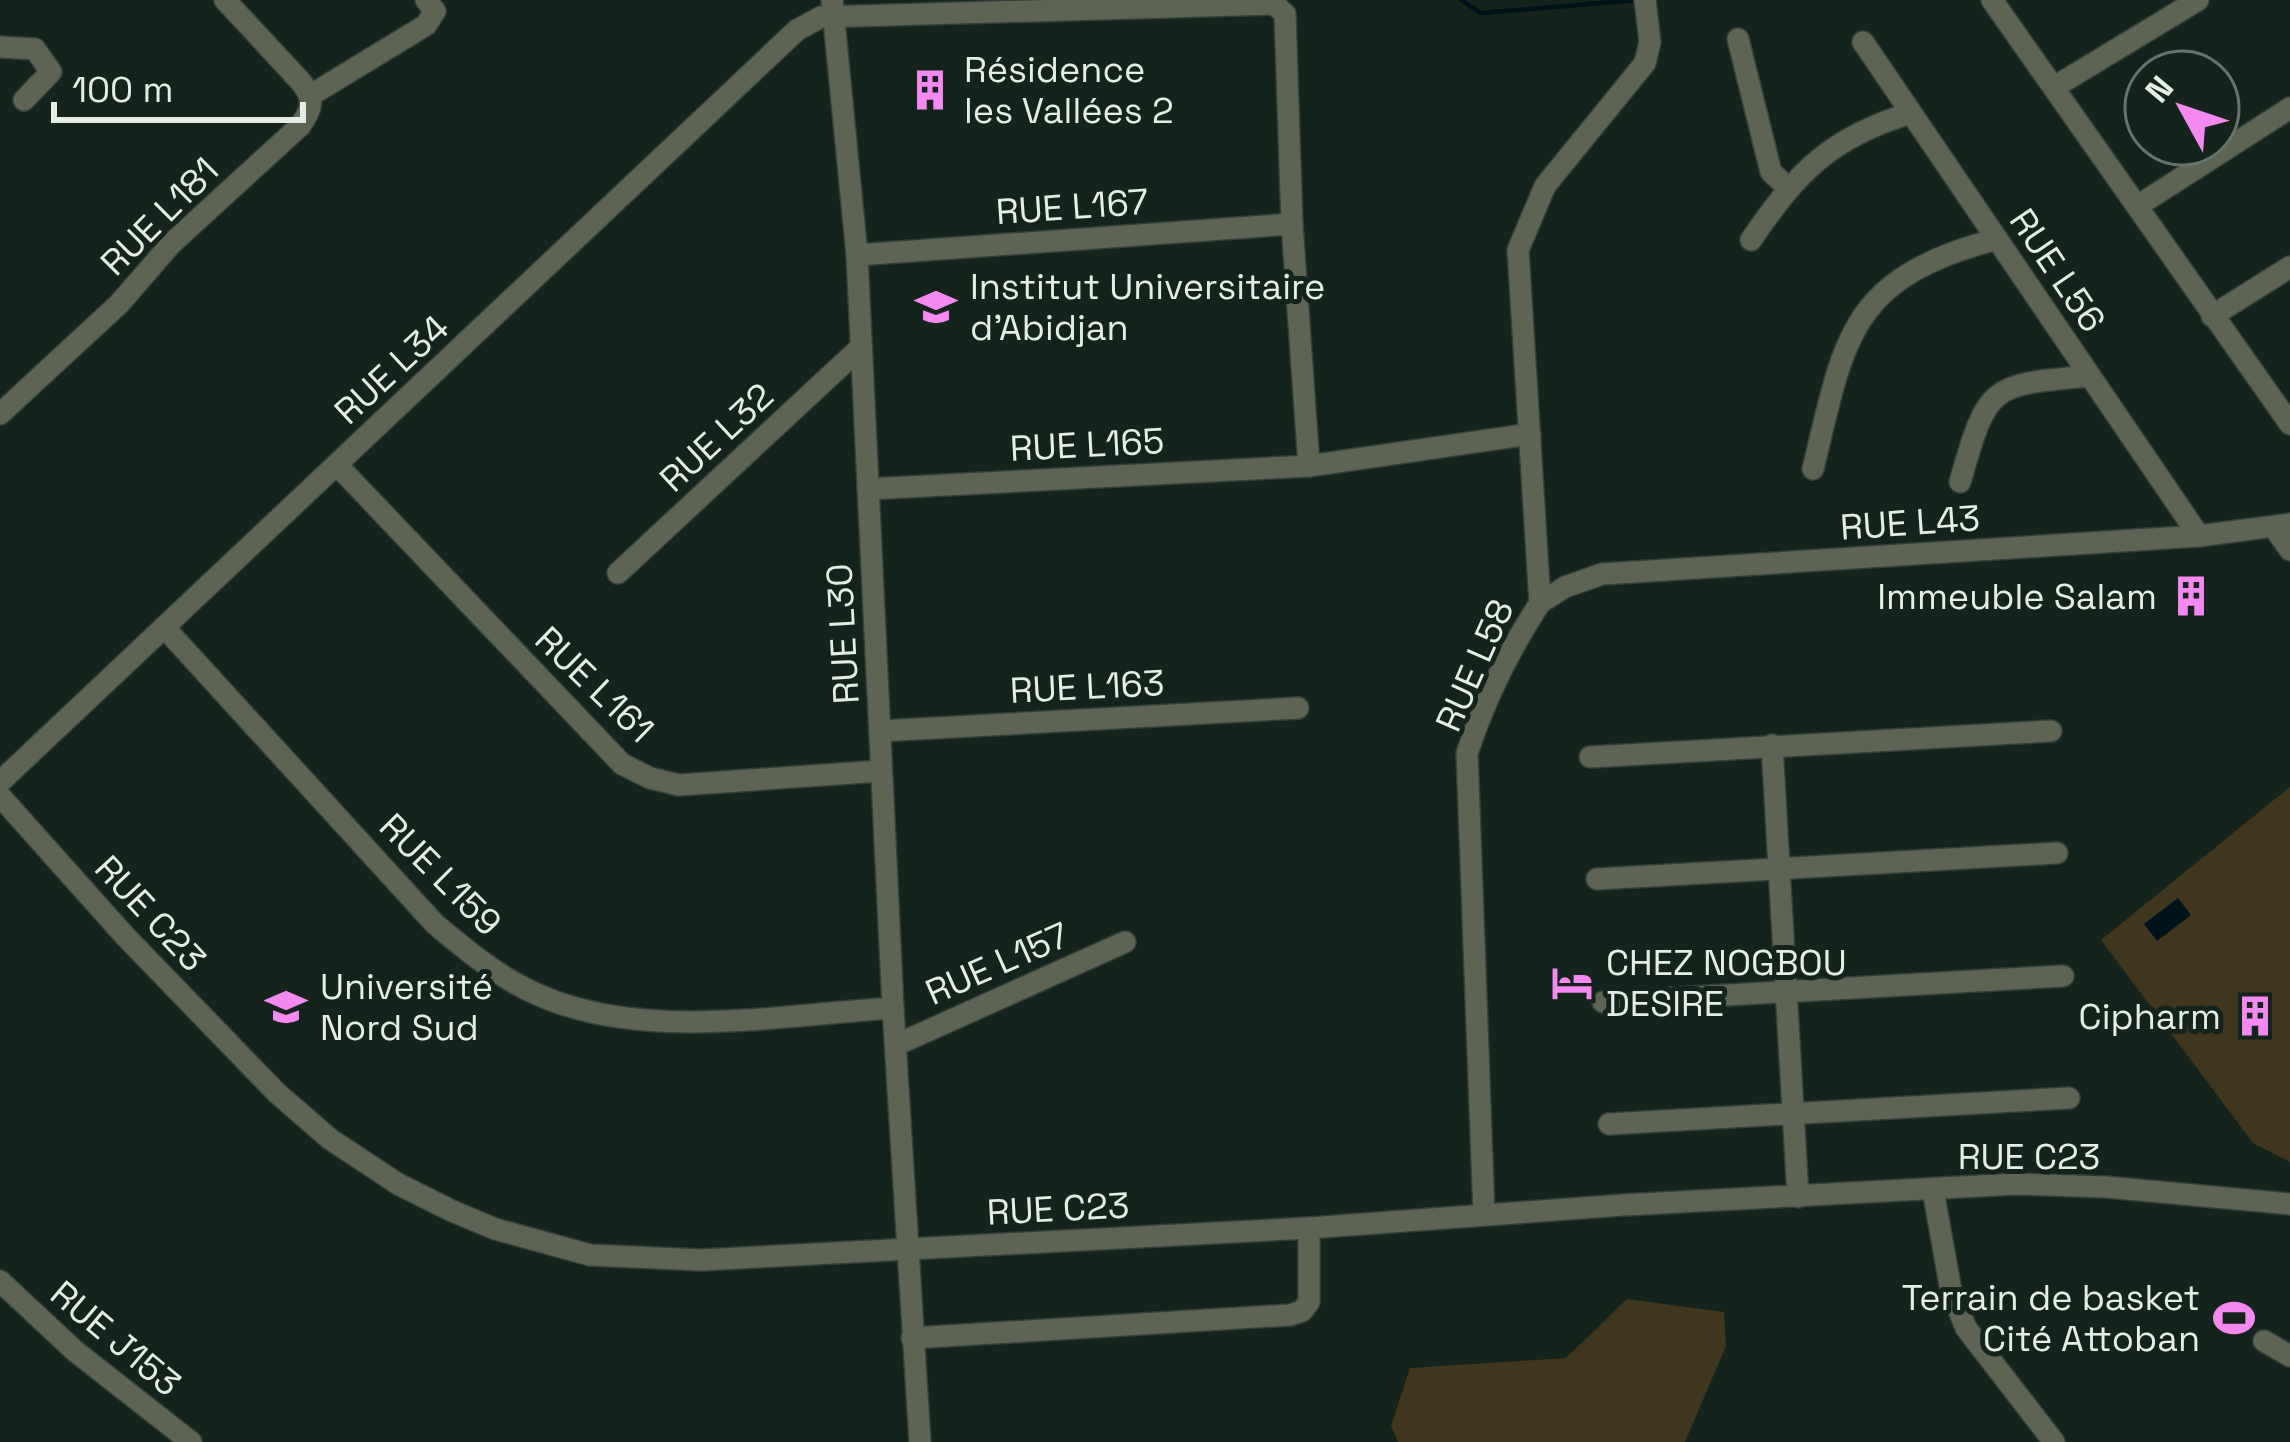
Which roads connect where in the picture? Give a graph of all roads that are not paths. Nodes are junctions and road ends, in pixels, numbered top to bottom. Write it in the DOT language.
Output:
graph roads {
  1 [pos="225,0"];
  2 [pos="426,0"];
  3 [pos="1645,0"];
  4 [pos="1992,0"];
  5 [pos="2198,0"];
  6 [pos="832,9"];
  7 [pos="1738,39"];
  8 [pos="1863,42"];
  9 [pos="0,47"];
  10 [pos="2056,86"];
  11 [pos="311,95"];
  12 [pos="25,100"];
  13 [pos="2290,108"];
  14 [pos="1911,113"];
  15 [pos="1787,187"];
  16 [pos="2139,205"];
  17 [pos="1292,224"];
  18 [pos="1997,239"];
  19 [pos="1751,240"];
  20 [pos="857,255"];
  21 [pos="2290,267"];
  22 [pos="2212,316"];
  23 [pos="860,348"];
  24 [pos="2090,376"];
  25 [pos="0,415"];
  26 [pos="2290,424"];
  27 [pos="1530,434"];
  28 [pos="338,465"];
  29 [pos="1310,466"];
  30 [pos="1813,469"];
  31 [pos="1960,482"];
  32 [pos="868,489"];
  33 [pos="2283,527"];
  34 [pos="2199,536"];
  35 [pos="2290,550"];
  36 [pos="618,573"];
  37 [pos="1540,603"];
  38 [pos="164,627"];
  39 [pos="1298,708"];
  40 [pos="880,730"];
  41 [pos="2051,730"];
  42 [pos="1772,745"];
  43 [pos="1591,757"];
  44 [pos="881,771"];
  45 [pos="0,782"];
  46 [pos="0,796"];
  47 [pos="2057,853"];
  48 [pos="1778,868"];
  49 [pos="1597,879"];
  50 [pos="1125,942"];
  51 [pos="2063,976"];
  52 [pos="1785,991"];
  53 [pos="1603,1002"];
  54 [pos="893,1008"];
  55 [pos="896,1045"];
  56 [pos="2069,1098"];
  57 [pos="1791,1113"];
  58 [pos="1609,1124"];
  59 [pos="1933,1190"];
  60 [pos="1798,1196"];
  61 [pos="2290,1204"];
  62 [pos="1484,1215"];
  63 [pos="1309,1228"];
  64 [pos="906,1247"];
  65 [pos="0,1281"];
  66 [pos="912,1338"];
  67 [pos="2264,1340"];
  68 [pos="2290,1356"];
  69 [pos="190,1442"];
  70 [pos="920,1442"];
  71 [pos="2054,1442"];
  1 -- 11 [label="street"];
  2 -- 11 [label="street"];
  3 -- 27 [label="street, RUE L58"];
  4 -- 10 [label="street"];
  5 -- 10 [label="street"];
  6 -- 17 [label="street"];
  6 -- 20 [label="street, RUE L30"];
  6 -- 28 [label="street, RUE L34"];
  7 -- 15 [label="street"];
  8 -- 14 [label="street, RUE L56"];
  9 -- 12 [label="street"];
  10 -- 16 [label="street"];
  11 -- 25 [label="street, RUE L181"];
  13 -- 16 [label="street"];
  14 -- 15 [label="street"];
  14 -- 18 [label="street, RUE L56"];
  15 -- 19 [label="street"];
  16 -- 22 [label="street"];
  17 -- 20 [label="street, RUE L167"];
  17 -- 29 [label="street"];
  18 -- 24 [label="street, RUE L56"];
  18 -- 30 [label="street"];
  20 -- 23 [label="street, RUE L30"];
  21 -- 22 [label="street"];
  22 -- 26 [label="street"];
  23 -- 32 [label="street, RUE L30"];
  23 -- 36 [label="street, RUE L32"];
  24 -- 31 [label="street"];
  24 -- 34 [label="street, RUE L56"];
  27 -- 29 [label="street, RUE L165"];
  27 -- 37 [label="street, RUE L58"];
  28 -- 38 [label="street, RUE L34"];
  28 -- 44 [label="street, RUE L161"];
  29 -- 32 [label="street, RUE L165"];
  32 -- 40 [label="street, RUE L30"];
  33 -- 34 [label="street, RUE L43"];
  33 -- 35 [label="street"];
  34 -- 37 [label="street, RUE L43"];
  37 -- 62 [label="street, RUE L58"];
  38 -- 45 [label="street, RUE L34"];
  38 -- 54 [label="street, RUE L159"];
  39 -- 40 [label="street, RUE L163"];
  40 -- 44 [label="street, RUE L30"];
  41 -- 42 [label="street"];
  42 -- 43 [label="street"];
  42 -- 48 [label="street"];
  44 -- 54 [label="street, RUE L30"];
  46 -- 64 [label="street, RUE C23"];
  47 -- 48 [label="street"];
  48 -- 49 [label="street"];
  48 -- 52 [label="street"];
  50 -- 55 [label="street, RUE L157"];
  51 -- 52 [label="street"];
  52 -- 53 [label="street"];
  52 -- 57 [label="street"];
  54 -- 55 [label="street, RUE L30"];
  55 -- 64 [label="street, RUE L30"];
  56 -- 57 [label="street"];
  57 -- 58 [label="street"];
  57 -- 60 [label="street"];
  59 -- 60 [label="street, RUE C23"];
  59 -- 61 [label="street, RUE C23"];
  59 -- 71 [label="street"];
  60 -- 62 [label="street, RUE C23"];
  62 -- 63 [label="street, RUE C23"];
  63 -- 64 [label="street, RUE C23"];
  63 -- 66 [label="street"];
  64 -- 66 [label="street, RUE L30"];
  65 -- 69 [label="street, RUE J153"];
  66 -- 70 [label="street, RUE L30"];
  67 -- 68 [label="street"];
}
